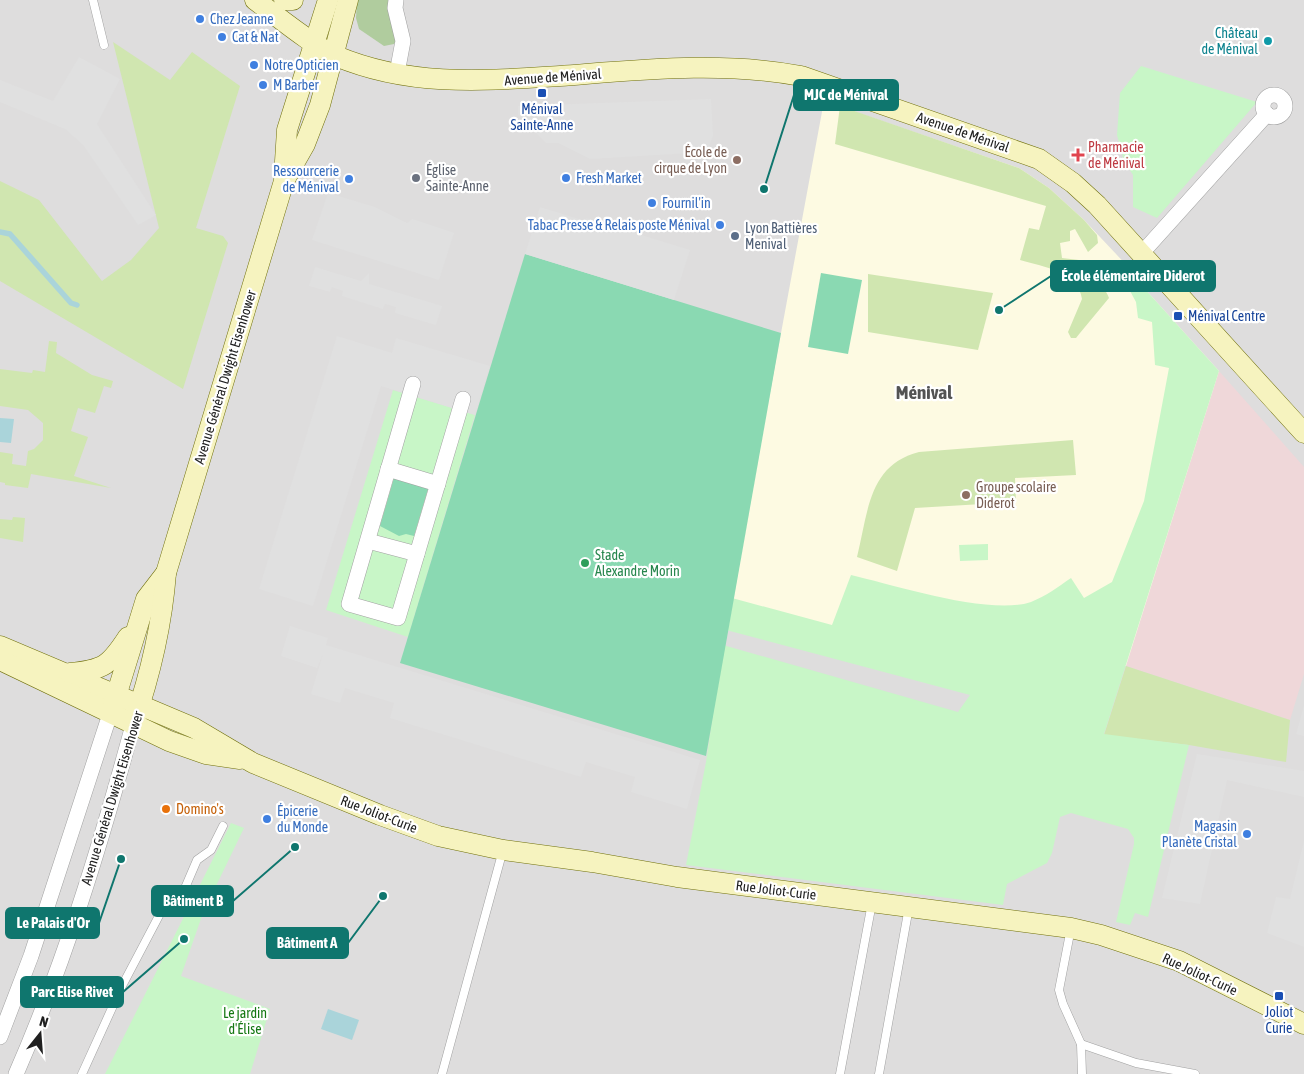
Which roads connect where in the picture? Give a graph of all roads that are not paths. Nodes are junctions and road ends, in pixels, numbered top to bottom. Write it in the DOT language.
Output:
graph roads {
  1 [pos="93,0"];
  2 [pos="255,0"];
  3 [pos="284,0"];
  4 [pos="293,0"];
  5 [pos="328,0"];
  6 [pos="348,0"];
  7 [pos="396,0"];
  8 [pos="313,41"];
  9 [pos="104,45"];
  10 [pos="334,55"];
  11 [pos="398,73"];
  12 [pos="1267,114"];
  13 [pos="284,182"];
  14 [pos="1142,254"];
  15 [pos="413,384"];
  16 [pos="464,399"];
  17 [pos="1304,433"];
  18 [pos="388,469"];
  19 [pos="438,484"];
  20 [pos="368,541"];
  21 [pos="417,554"];
  22 [pos="166,573"];
  23 [pos="139,621"];
  24 [pos="0,646"];
  25 [pos="0,660"];
  26 [pos="69,673"];
  27 [pos="117,694"];
  28 [pos="140,704"];
  29 [pos="110,714"];
  30 [pos="133,725"];
  31 [pos="244,759"];
  32 [pos="223,826"];
  33 [pos="503,850"];
  34 [pos="872,902"];
  35 [pos="909,907"];
  36 [pos="1071,928"];
  37 [pos="1304,1024"];
  38 [pos="0,1037"];
  39 [pos="1081,1044"];
  40 [pos="16,1074"];
  41 [pos="82,1074"];
  42 [pos="442,1074"];
  43 [pos="840,1074"];
  44 [pos="879,1074"];
  45 [pos="1082,1074"];
  46 [pos="1195,1074"];
  1 -- 9 [label="lane"];
  2 -- 8 [label="main road, Avenue de Ménival"];
  3 -- 4 [label="main road"];
  5 -- 8 [label="main road, Avenue Général Dwight Eisenhower"];
  6 -- 10 [label="main road, Avenue Général Dwight Eisenhower"];
  7 -- 11 [label="street"];
  8 -- 10 [label="main road, Avenue de Ménival"];
  8 -- 13 [label="main road, Avenue Général Dwight Eisenhower"];
  10 -- 11 [label="main road, Avenue de Ménival"];
  10 -- 13 [label="main road, Avenue Général Dwight Eisenhower"];
  11 -- 14 [label="main road, Avenue de Ménival"];
  12 -- 14 [label="street"];
  13 -- 22 [label="main road, Avenue Général Dwight Eisenhower"];
  14 -- 17 [label="main road, Avenue de Ménival"];
  15 -- 18 [label="street"];
  16 -- 19 [label="street"];
  18 -- 19 [label="street"];
  18 -- 20 [label="street"];
  19 -- 21 [label="street"];
  20 -- 21 [label="street"];
  20 -- 21 [label="street"];
  22 -- 23 [label="main road, Avenue Général Dwight Eisenhower"];
  22 -- 28 [label="main road, Avenue Général Dwight Eisenhower"];
  23 -- 26 [label="main road"];
  23 -- 27 [label="main road, Avenue Général Dwight Eisenhower"];
  24 -- 26 [label="main road, Rue Joliot-Curie"];
  25 -- 29 [label="main road, Rue Joliot-Curie"];
  26 -- 27 [label="main road, Rue Joliot-Curie"];
  27 -- 28 [label="main road, Rue Joliot-Curie"];
  27 -- 29 [label="main road, Avenue Général Dwight Eisenhower"];
  28 -- 30 [label="main road, Avenue Général Dwight Eisenhower"];
  28 -- 31 [label="main road, Rue Joliot-Curie"];
  29 -- 30 [label="main road, Rue Joliot-Curie"];
  29 -- 38 [label="street, Avenue Général Dwight Eisenhower"];
  30 -- 31 [label="main road, Rue Joliot-Curie"];
  30 -- 40 [label="street, Avenue Général Dwight Eisenhower"];
  31 -- 33 [label="main road, Rue Joliot-Curie"];
  32 -- 41 [label="lane"];
  33 -- 34 [label="main road, Rue Joliot-Curie"];
  33 -- 42 [label="lane"];
  34 -- 35 [label="main road, Rue Joliot-Curie"];
  34 -- 43 [label="lane"];
  35 -- 36 [label="main road, Rue Joliot-Curie"];
  35 -- 44 [label="lane"];
  36 -- 37 [label="main road, Rue Joliot-Curie"];
  36 -- 39 [label="lane"];
  39 -- 45 [label="lane"];
  39 -- 46 [label="lane"];
}
